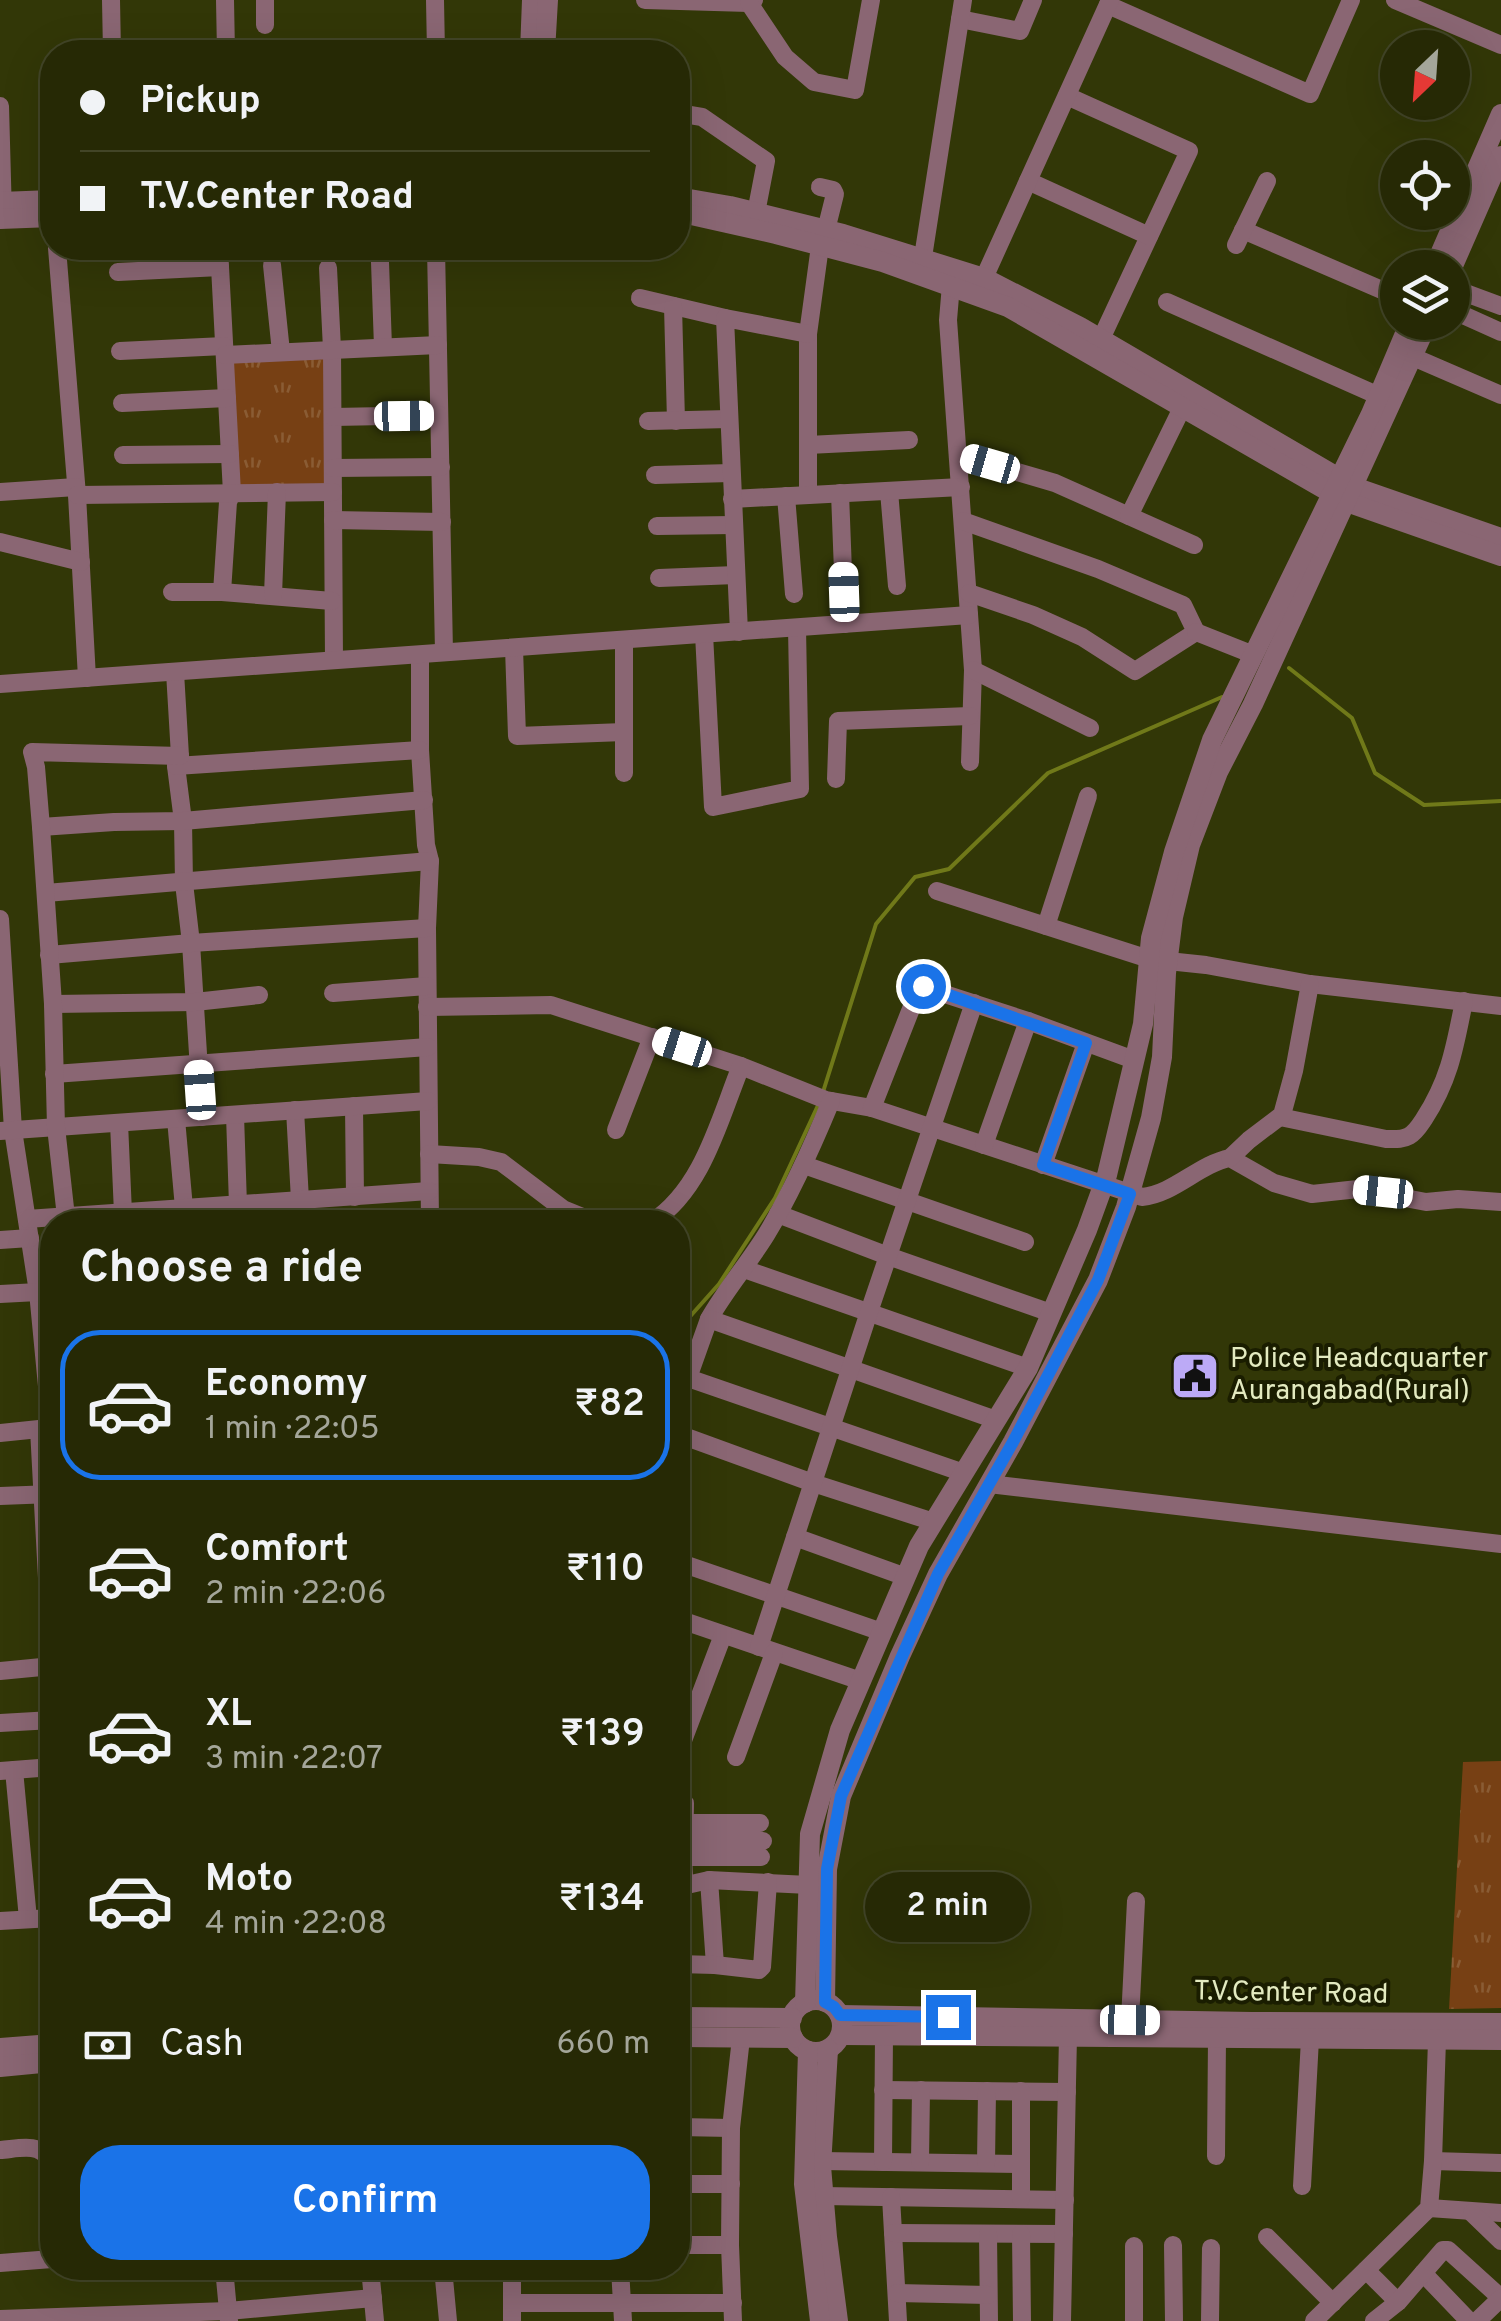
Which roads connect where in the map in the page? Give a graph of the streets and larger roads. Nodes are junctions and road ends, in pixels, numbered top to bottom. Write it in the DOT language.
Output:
graph roads {
  1 [pos="111,0"];
  2 [pos="225,0"];
  3 [pos="265,0"];
  4 [pos="434,0"];
  5 [pos="532,0"];
  6 [pos="548,0"];
  7 [pos="646,0"];
  8 [pos="871,0"];
  9 [pos="1033,0"];
  10 [pos="1350,0"];
  11 [pos="1395,0"];
  12 [pos="747,1"];
  13 [pos="1109,3"];
  14 [pos="962,9"];
  15 [pos="266,25"];
  16 [pos="112,40"];
  17 [pos="226,40"];
  18 [pos="436,40"];
  19 [pos="530,40"];
  20 [pos="546,40"];
  21 [pos="1501,45"];
  22 [pos="1067,96"];
  23 [pos="0,106"];
  24 [pos="1501,114"];
  25 [pos="690,115"];
  26 [pos="1501,156"];
  27 [pos="1267,180"];
  28 [pos="1028,181"];
  29 [pos="820,187"];
  30 [pos="690,199"];
  31 [pos="40,203"];
  32 [pos="2,211"];
  33 [pos="756,212"];
  34 [pos="690,214"];
  35 [pos="40,216"];
  36 [pos="1149,236"];
  37 [pos="823,238"];
  38 [pos="1442,250"];
  39 [pos="1460,250"];
  40 [pos="58,260"];
  41 [pos="200,260"];
  42 [pos="220,260"];
  43 [pos="436,260"];
  44 [pos="380,262"];
  45 [pos="272,265"];
  46 [pos="921,267"];
  47 [pos="328,268"];
  48 [pos="118,272"];
  49 [pos="952,277"];
  50 [pos="984,278"];
  51 [pos="1380,291"];
  52 [pos="1470,295"];
  53 [pos="640,298"];
  54 [pos="1167,302"];
  55 [pos="673,306"];
  56 [pos="1501,306"];
  57 [pos="725,318"];
  58 [pos="1470,318"];
  59 [pos="1501,332"];
  60 [pos="808,334"];
  61 [pos="1101,339"];
  62 [pos="1402,340"];
  63 [pos="1420,340"];
  64 [pos="438,345"];
  65 [pos="383,347"];
  66 [pos="332,349"];
  67 [pos="120,351"];
  68 [pos="225,351"];
  69 [pos="281,352"];
  70 [pos="1412,356"];
  71 [pos="1501,395"];
  72 [pos="1378,396"];
  73 [pos="227,398"];
  74 [pos="122,403"];
  75 [pos="1182,408"];
  76 [pos="440,415"];
  77 [pos="332,417"];
  78 [pos="729,419"];
  79 [pos="676,420"];
  80 [pos="648,422"];
  81 [pos="909,440"];
  82 [pos="808,444"];
  83 [pos="230,454"];
  84 [pos="958,455"];
  85 [pos="123,456"];
  86 [pos="441,467"];
  87 [pos="333,468"];
  88 [pos="731,472"];
  89 [pos="655,475"];
  90 [pos="960,487"];
  91 [pos="77,491"];
  92 [pos="889,491"];
  93 [pos="1343,491"];
  94 [pos="0,492"];
  95 [pos="277,492"];
  96 [pos="333,492"];
  97 [pos="232,493"];
  98 [pos="840,494"];
  99 [pos="808,495"];
  100 [pos="786,496"];
  101 [pos="732,499"];
  102 [pos="1129,516"];
  103 [pos="333,520"];
  104 [pos="963,521"];
  105 [pos="442,522"];
  106 [pos="734,525"];
  107 [pos="657,526"];
  108 [pos="1501,538"];
  109 [pos="0,542"];
  110 [pos="1194,545"];
  111 [pos="1501,556"];
  112 [pos="81,562"];
  113 [pos="736,575"];
  114 [pos="659,578"];
  115 [pos="897,586"];
  116 [pos="172,592"];
  117 [pos="222,592"];
  118 [pos="968,593"];
  119 [pos="794,594"];
  120 [pos="272,595"];
  121 [pos="332,600"];
  122 [pos="969,615"];
  123 [pos="845,624"];
  124 [pos="797,628"];
  125 [pos="739,632"];
  126 [pos="1196,632"];
  127 [pos="704,634"];
  128 [pos="624,640"];
  129 [pos="514,648"];
  130 [pos="444,652"];
  131 [pos="1254,654"];
  132 [pos="420,655"];
  133 [pos="334,660"];
  134 [pos="973,670"];
  135 [pos="175,672"];
  136 [pos="87,678"];
  137 [pos="0,684"];
  138 [pos="970,716"];
  139 [pos="1090,728"];
  140 [pos="624,732"];
  141 [pos="420,750"];
  142 [pos="178,761"];
  143 [pos="970,762"];
  144 [pos="624,773"];
  145 [pos="836,779"];
  146 [pos="1088,796"];
  147 [pos="424,800"];
  148 [pos="183,822"];
  149 [pos="42,827"];
  150 [pos="430,861"];
  151 [pos="184,882"];
  152 [pos="936,891"];
  153 [pos="46,893"];
  154 [pos="0,919"];
  155 [pos="1046,926"];
  156 [pos="427,928"];
  157 [pos="191,943"];
  158 [pos="49,954"];
  159 [pos="1158,959"];
  160 [pos="2,969"];
  161 [pos="1310,984"];
  162 [pos="427,986"];
  163 [pos="333,993"];
  164 [pos="258,995"];
  165 [pos="1464,1001"];
  166 [pos="195,1002"];
  167 [pos="974,1003"];
  168 [pos="53,1004"];
  169 [pos="1501,1006"];
  170 [pos="428,1007"];
  171 [pos="1028,1022"];
  172 [pos="652,1038"];
  173 [pos="1086,1043"];
  174 [pos="428,1047"];
  175 [pos="1134,1060"];
  176 [pos="198,1063"];
  177 [pos="741,1066"];
  178 [pos="54,1074"];
  179 [pos="824,1099"];
  180 [pos="428,1101"];
  181 [pos="354,1106"];
  182 [pos="872,1108"];
  183 [pos="295,1110"];
  184 [pos="235,1115"];
  185 [pos="202,1117"];
  186 [pos="1280,1117"];
  187 [pos="176,1118"];
  188 [pos="118,1123"];
  189 [pos="56,1127"];
  190 [pos="931,1127"];
  191 [pos="7,1130"];
  192 [pos="616,1130"];
  193 [pos="984,1145"];
  194 [pos="429,1154"];
  195 [pos="1230,1158"];
  196 [pos="804,1165"];
  197 [pos="1043,1165"];
  198 [pos="1103,1185"];
  199 [pos="430,1192"];
  200 [pos="1130,1194"];
  201 [pos="355,1196"];
  202 [pos="300,1200"];
  203 [pos="906,1200"];
  204 [pos="1501,1202"];
  205 [pos="238,1205"];
  206 [pos="184,1208"];
  207 [pos="65,1210"];
  208 [pos="123,1210"];
  209 [pos="154,1210"];
  210 [pos="430,1210"];
  211 [pos="565,1210"];
  212 [pos="670,1210"];
  213 [pos="778,1214"];
  214 [pos="40,1224"];
  215 [pos="29,1228"];
  216 [pos="0,1240"];
  217 [pos="1025,1242"];
  218 [pos="888,1256"];
  219 [pos="744,1270"];
  220 [pos="38,1292"];
  221 [pos="0,1294"];
  222 [pos="869,1312"];
  223 [pos="1052,1313"];
  224 [pos="709,1319"];
  225 [pos="40,1322"];
  226 [pos="1028,1368"];
  227 [pos="851,1369"];
  228 [pos="690,1372"];
  229 [pos="690,1379"];
  230 [pos="996,1420"];
  231 [pos="832,1426"];
  232 [pos="40,1429"];
  233 [pos="0,1432"];
  234 [pos="690,1438"];
  235 [pos="964,1473"];
  236 [pos="813,1483"];
  237 [pos="989,1484"];
  238 [pos="40,1494"];
  239 [pos="0,1496"];
  240 [pos="934,1522"];
  241 [pos="795,1537"];
  242 [pos="1501,1544"];
  243 [pos="690,1566"];
  244 [pos="906,1577"];
  245 [pos="776,1596"];
  246 [pos="690,1623"];
  247 [pos="882,1632"];
  248 [pos="723,1635"];
  249 [pos="766,1650"];
  250 [pos="40,1669"];
  251 [pos="0,1671"];
  252 [pos="861,1682"];
  253 [pos="40,1721"];
  254 [pos="690,1722"];
  255 [pos="0,1723"];
  256 [pos="736,1757"];
  257 [pos="40,1768"];
  258 [pos="7,1771"];
  259 [pos="690,1840"];
  260 [pos="762,1841"];
  261 [pos="709,1880"];
  262 [pos="768,1882"];
  263 [pos="690,1884"];
  264 [pos="809,1885"];
  265 [pos="1136,1901"];
  266 [pos="40,1918"];
  267 [pos="28,1919"];
  268 [pos="0,1921"];
  269 [pos="690,1964"];
  270 [pos="715,1965"];
  271 [pos="690,2018"];
  272 [pos="1130,2020"];
  273 [pos="1501,2024"];
  274 [pos="816,2026"];
  275 [pos="884,2035"];
  276 [pos="1068,2036"];
  277 [pos="690,2037"];
  278 [pos="741,2038"];
  279 [pos="1217,2038"];
  280 [pos="1310,2038"];
  281 [pos="1438,2040"];
  282 [pos="1501,2040"];
  283 [pos="40,2045"];
  284 [pos="0,2048"];
  285 [pos="40,2063"];
  286 [pos="0,2067"];
  287 [pos="884,2090"];
  288 [pos="921,2090"];
  289 [pos="986,2091"];
  290 [pos="1021,2091"];
  291 [pos="1067,2092"];
  292 [pos="690,2128"];
  293 [pos="731,2128"];
  294 [pos="0,2150"];
  295 [pos="40,2150"];
  296 [pos="1216,2156"];
  297 [pos="821,2161"];
  298 [pos="1433,2161"];
  299 [pos="884,2162"];
  300 [pos="920,2162"];
  301 [pos="1501,2163"];
  302 [pos="986,2164"];
  303 [pos="1021,2164"];
  304 [pos="690,2184"];
  305 [pos="731,2184"];
  306 [pos="1302,2186"];
  307 [pos="823,2196"];
  308 [pos="891,2197"];
  309 [pos="1021,2199"];
  310 [pos="1064,2200"];
  311 [pos="1429,2208"];
  312 [pos="1472,2213"];
  313 [pos="1501,2214"];
  314 [pos="893,2233"];
  315 [pos="988,2234"];
  316 [pos="1022,2234"];
  317 [pos="1064,2234"];
  318 [pos="1267,2237"];
  319 [pos="1501,2241"];
  320 [pos="730,2245"];
  321 [pos="690,2246"];
  322 [pos="1134,2246"];
  323 [pos="1173,2246"];
  324 [pos="1212,2248"];
  325 [pos="40,2260"];
  326 [pos="0,2263"];
  327 [pos="1366,2270"];
  328 [pos="1423,2273"];
  329 [pos="225,2280"];
  330 [pos="371,2280"];
  331 [pos="444,2280"];
  332 [pos="512,2280"];
  333 [pos="621,2280"];
  334 [pos="896,2293"];
  335 [pos="988,2295"];
  336 [pos="373,2298"];
  337 [pos="1501,2298"];
  338 [pos="1333,2303"];
  339 [pos="1393,2304"];
  340 [pos="512,2312"];
  341 [pos="623,2312"];
  342 [pos="733,2312"];
  343 [pos="228,2316"];
  344 [pos="0,2319"];
  345 [pos="375,2321"];
  346 [pos="448,2321"];
  347 [pos="820,2321"];
  348 [pos="838,2321"];
  349 [pos="898,2321"];
  350 [pos="988,2321"];
  351 [pos="1022,2321"];
  352 [pos="1062,2321"];
  353 [pos="1134,2321"];
  354 [pos="1174,2321"];
  355 [pos="1210,2321"];
  356 [pos="1314,2321"];
  357 [pos="1374,2321"];
  358 [pos="1404,2321"];
  359 [pos="1469,2321"];
  360 [pos="1477,2321"];
  1 -- 16 [label="street"];
  2 -- 17 [label="street"];
  3 -- 15 [label="street"];
  4 -- 18 [label="street"];
  5 -- 19 [label="street"];
  6 -- 20 [label="street"];
  7 -- 12 [label="street"];
  8 -- 12 [label="street"];
  9 -- 14 [label="street"];
  10 -- 13 [label="street"];
  11 -- 21 [label="street"];
  13 -- 22 [label="street"];
  14 -- 46 [label="street"];
  22 -- 28 [label="street"];
  22 -- 36 [label="street"];
  23 -- 32 [label="street"];
  24 -- 38 [label="street"];
  25 -- 33 [label="street"];
  26 -- 39 [label="street"];
  27 -- 51 [label="street"];
  28 -- 36 [label="street"];
  28 -- 50 [label="street"];
  29 -- 37 [label="street"];
  30 -- 33 [label="street"];
  31 -- 32 [label="street"];
  32 -- 35 [label="street"];
  33 -- 37 [label="street"];
  34 -- 37 [label="street"];
  36 -- 61 [label="street"];
  37 -- 46 [label="street"];
  37 -- 60 [label="street"];
  40 -- 91 [label="street"];
  41 -- 48 [label="street"];
  42 -- 68 [label="street"];
  43 -- 64 [label="street"];
  44 -- 65 [label="street"];
  45 -- 69 [label="street"];
  46 -- 49 [label="street"];
  47 -- 66 [label="street"];
  49 -- 50 [label="street"];
  49 -- 75 [label="street"];
  49 -- 84 [label="street"];
  50 -- 61 [label="street"];
  52 -- 56 [label="street"];
  53 -- 55 [label="street"];
  54 -- 72 [label="street"];
  55 -- 57 [label="street"];
  55 -- 79 [label="street"];
  57 -- 60 [label="street"];
  57 -- 78 [label="street"];
  58 -- 59 [label="street"];
  60 -- 82 [label="street"];
  61 -- 93 [label="street"];
  62 -- 72 [label="street"];
  63 -- 70 [label="street"];
  64 -- 65 [label="street"];
  64 -- 76 [label="street"];
  65 -- 66 [label="street"];
  66 -- 69 [label="street"];
  66 -- 77 [label="street"];
  67 -- 68 [label="street"];
  68 -- 69 [label="street"];
  68 -- 73 [label="street"];
  70 -- 71 [label="street"];
  70 -- 93 [label="street"];
  72 -- 93 [label="street"];
  73 -- 74 [label="street"];
  73 -- 83 [label="street"];
  75 -- 93 [label="street"];
  75 -- 102 [label="street"];
  76 -- 77 [label="street"];
  76 -- 86 [label="street"];
  77 -- 87 [label="street"];
  78 -- 79 [label="street"];
  78 -- 88 [label="street"];
  79 -- 80 [label="street"];
  81 -- 82 [label="street"];
  82 -- 99 [label="street"];
  83 -- 85 [label="street"];
  83 -- 97 [label="street"];
  84 -- 90 [label="street"];
  84 -- 102 [label="street"];
  86 -- 87 [label="street"];
  86 -- 105 [label="street"];
  87 -- 96 [label="street"];
  88 -- 89 [label="street"];
  88 -- 101 [label="street"];
  90 -- 92 [label="street"];
  90 -- 104 [label="street"];
  91 -- 94 [label="street"];
  91 -- 97 [label="street"];
  91 -- 112 [label="street"];
  92 -- 98 [label="street"];
  92 -- 115 [label="street"];
  93 -- 108 [label="street"];
  93 -- 111 [label="street"];
  93 -- 131 [label="street"];
  93 -- 159 [label="street"];
  95 -- 96 [label="street"];
  95 -- 97 [label="street"];
  95 -- 120 [label="street"];
  96 -- 103 [label="street"];
  97 -- 117 [label="street"];
  98 -- 99 [label="street"];
  98 -- 123 [label="street"];
  99 -- 100 [label="street"];
  100 -- 101 [label="street"];
  100 -- 119 [label="street"];
  101 -- 106 [label="street"];
  102 -- 110 [label="street"];
  103 -- 105 [label="street"];
  103 -- 121 [label="street"];
  104 -- 118 [label="street"];
  104 -- 126 [label="street"];
  105 -- 130 [label="street"];
  106 -- 107 [label="street"];
  106 -- 113 [label="street"];
  109 -- 112 [label="street"];
  112 -- 136 [label="street"];
  113 -- 114 [label="street"];
  113 -- 125 [label="street"];
  116 -- 117 [label="street"];
  117 -- 120 [label="street"];
  118 -- 122 [label="street"];
  118 -- 126 [label="street"];
  120 -- 121 [label="street"];
  121 -- 133 [label="street"];
  122 -- 123 [label="street"];
  122 -- 134 [label="street"];
  123 -- 124 [label="street"];
  124 -- 125 [label="street"];
  124 -- 127 [label="street"];
  125 -- 127 [label="street"];
  126 -- 131 [label="street"];
  127 -- 128 [label="street"];
  128 -- 129 [label="street"];
  128 -- 140 [label="street"];
  129 -- 130 [label="street"];
  129 -- 140 [label="street"];
  130 -- 132 [label="street"];
  131 -- 159 [label="street"];
  132 -- 133 [label="street"];
  132 -- 141 [label="street"];
  133 -- 135 [label="street"];
  134 -- 138 [label="street"];
  134 -- 139 [label="street"];
  135 -- 136 [label="street"];
  135 -- 142 [label="street"];
  136 -- 137 [label="street"];
  138 -- 143 [label="street"];
  138 -- 145 [label="street"];
  140 -- 144 [label="street"];
  141 -- 142 [label="street"];
  141 -- 147 [label="street"];
  142 -- 148 [label="street"];
  142 -- 149 [label="street"];
  146 -- 155 [label="street"];
  147 -- 148 [label="street"];
  147 -- 150 [label="street"];
  148 -- 149 [label="street"];
  148 -- 151 [label="street"];
  149 -- 153 [label="street"];
  150 -- 151 [label="street"];
  150 -- 156 [label="street"];
  151 -- 153 [label="street"];
  151 -- 157 [label="street"];
  152 -- 155 [label="street"];
  153 -- 158 [label="street"];
  154 -- 160 [label="street"];
  155 -- 159 [label="street"];
  156 -- 157 [label="street"];
  156 -- 162 [label="street"];
  157 -- 158 [label="street"];
  157 -- 166 [label="street"];
  158 -- 168 [label="street"];
  159 -- 161 [label="street"];
  159 -- 175 [label="street"];
  159 -- 200 [label="street"];
  160 -- 191 [label="street"];
  161 -- 165 [label="street"];
  161 -- 186 [label="street"];
  162 -- 163 [label="street"];
  162 -- 170 [label="street"];
  164 -- 166 [label="street"];
  165 -- 169 [label="street"];
  165 -- 186 [label="street"];
  166 -- 168 [label="street"];
  166 -- 176 [label="street"];
  167 -- 171 [label="street"];
  167 -- 182 [label="street"];
  167 -- 190 [label="street"];
  168 -- 178 [label="street"];
  170 -- 172 [label="street"];
  170 -- 174 [label="street"];
  171 -- 173 [label="street"];
  171 -- 193 [label="street"];
  172 -- 177 [label="street"];
  172 -- 192 [label="street"];
  173 -- 175 [label="street"];
  173 -- 197 [label="street"];
  174 -- 176 [label="street"];
  174 -- 180 [label="street"];
  175 -- 198 [label="street"];
  176 -- 178 [label="street"];
  176 -- 185 [label="street"];
  177 -- 179 [label="street"];
  177 -- 212 [label="street"];
  178 -- 189 [label="street"];
  179 -- 182 [label="street"];
  179 -- 196 [label="street"];
  180 -- 181 [label="street"];
  180 -- 194 [label="street"];
  181 -- 183 [label="street"];
  181 -- 201 [label="street"];
  182 -- 190 [label="street"];
  183 -- 184 [label="street"];
  183 -- 202 [label="street"];
  184 -- 185 [label="street"];
  184 -- 205 [label="street"];
  185 -- 187 [label="street"];
  186 -- 195 [label="street"];
  187 -- 188 [label="street"];
  187 -- 206 [label="street"];
  188 -- 189 [label="street"];
  188 -- 208 [label="street"];
  189 -- 191 [label="street"];
  189 -- 207 [label="street"];
  190 -- 193 [label="street"];
  190 -- 203 [label="street"];
  191 -- 215 [label="street"];
  193 -- 197 [label="street"];
  194 -- 199 [label="street"];
  194 -- 211 [label="street"];
  195 -- 200 [label="street"];
  195 -- 204 [label="street"];
  196 -- 203 [label="street"];
  196 -- 213 [label="street"];
  197 -- 198 [label="street"];
  198 -- 200 [label="street"];
  198 -- 223 [label="street"];
  199 -- 201 [label="street"];
  199 -- 210 [label="street"];
  200 -- 237 [label="street"];
  201 -- 202 [label="street"];
  202 -- 205 [label="street"];
  203 -- 217 [label="street"];
  203 -- 218 [label="street"];
  205 -- 206 [label="street"];
  206 -- 209 [label="street"];
  213 -- 218 [label="street"];
  213 -- 219 [label="street"];
  214 -- 215 [label="street"];
  215 -- 216 [label="street"];
  215 -- 220 [label="street"];
  218 -- 222 [label="street"];
  218 -- 223 [label="street"];
  219 -- 222 [label="street"];
  219 -- 224 [label="street"];
  220 -- 221 [label="street"];
  220 -- 225 [label="street"];
  222 -- 226 [label="street"];
  222 -- 227 [label="street"];
  223 -- 226 [label="street"];
  224 -- 227 [label="street"];
  224 -- 228 [label="street"];
  226 -- 230 [label="street"];
  227 -- 230 [label="street"];
  227 -- 231 [label="street"];
  229 -- 231 [label="street"];
  230 -- 235 [label="street"];
  231 -- 235 [label="street"];
  231 -- 236 [label="street"];
  232 -- 233 [label="street"];
  234 -- 236 [label="street"];
  235 -- 240 [label="street"];
  236 -- 240 [label="street"];
  236 -- 241 [label="street"];
  237 -- 242 [label="street"];
  237 -- 274 [label="street"];
  238 -- 239 [label="street"];
  240 -- 244 [label="street"];
  241 -- 244 [label="street"];
  241 -- 245 [label="street"];
  243 -- 245 [label="street"];
  244 -- 247 [label="street"];
  245 -- 247 [label="street"];
  245 -- 249 [label="street"];
  246 -- 248 [label="street"];
  247 -- 252 [label="street"];
  248 -- 249 [label="street"];
  248 -- 254 [label="street"];
  249 -- 252 [label="street"];
  249 -- 256 [label="street"];
  250 -- 251 [label="street"];
  252 -- 264 [label="street"];
  253 -- 255 [label="street"];
  257 -- 258 [label="street"];
  258 -- 267 [label="street"];
  259 -- 260 [label="street"];
  261 -- 262 [label="street"];
  261 -- 263 [label="street"];
  261 -- 270 [label="street"];
  262 -- 264 [label="street"];
  262 -- 270 [label="street"];
  264 -- 274 [label="street"];
  265 -- 272 [label="street"];
  266 -- 267 [label="street"];
  267 -- 268 [label="street"];
  269 -- 270 [label="street"];
  271 -- 274 [label="street, T.V.Center Road"];
  272 -- 273 [label="street, T.V.Center Road"];
  272 -- 274 [label="street, T.V.Center Road"];
  274 -- 275 [label="street, T.V.Center Road"];
  274 -- 278 [label="street, T.V.Center Road"];
  274 -- 297 [label="street"];
  274 -- 347 [label="street"];
  275 -- 276 [label="street, T.V.Center Road"];
  275 -- 287 [label="street"];
  276 -- 279 [label="street, T.V.Center Road"];
  276 -- 291 [label="street"];
  277 -- 278 [label="street, T.V.Center Road"];
  278 -- 293 [label="street"];
  279 -- 280 [label="street, T.V.Center Road"];
  279 -- 296 [label="street"];
  280 -- 281 [label="street, T.V.Center Road"];
  280 -- 306 [label="street"];
  281 -- 282 [label="street, T.V.Center Road"];
  281 -- 298 [label="street"];
  283 -- 284 [label="street"];
  285 -- 286 [label="street"];
  287 -- 288 [label="street"];
  287 -- 299 [label="street"];
  288 -- 289 [label="street"];
  288 -- 300 [label="street"];
  289 -- 290 [label="street"];
  289 -- 302 [label="street"];
  290 -- 291 [label="street"];
  290 -- 303 [label="street"];
  291 -- 310 [label="street"];
  292 -- 293 [label="street"];
  293 -- 305 [label="street"];
  294 -- 295 [label="street"];
  297 -- 299 [label="street"];
  297 -- 307 [label="street"];
  298 -- 301 [label="street"];
  298 -- 311 [label="street"];
  299 -- 300 [label="street"];
  300 -- 302 [label="street"];
  302 -- 303 [label="street"];
  303 -- 309 [label="street"];
  304 -- 305 [label="street"];
  305 -- 320 [label="street"];
  307 -- 308 [label="street"];
  307 -- 348 [label="street"];
  308 -- 309 [label="street"];
  308 -- 314 [label="street"];
  309 -- 310 [label="street"];
  310 -- 317 [label="street"];
  311 -- 312 [label="street"];
  311 -- 327 [label="street"];
  312 -- 313 [label="street"];
  312 -- 319 [label="street"];
  314 -- 315 [label="street"];
  314 -- 334 [label="street"];
  315 -- 316 [label="street"];
  315 -- 335 [label="street"];
  316 -- 317 [label="street"];
  316 -- 351 [label="street"];
  317 -- 352 [label="street"];
  318 -- 338 [label="street"];
  320 -- 321 [label="street"];
  320 -- 342 [label="street"];
  322 -- 353 [label="street"];
  323 -- 354 [label="street"];
  324 -- 355 [label="street"];
  325 -- 326 [label="street"];
  327 -- 338 [label="street"];
  327 -- 339 [label="street"];
  328 -- 337 [label="street"];
  328 -- 339 [label="street"];
  328 -- 359 [label="street"];
  329 -- 343 [label="street"];
  330 -- 336 [label="street"];
  331 -- 346 [label="street"];
  332 -- 340 [label="street"];
  333 -- 341 [label="street"];
  334 -- 335 [label="street"];
  334 -- 349 [label="street"];
  335 -- 350 [label="street"];
  336 -- 343 [label="street"];
  336 -- 345 [label="street"];
  337 -- 360 [label="street"];
  338 -- 356 [label="street"];
  339 -- 357 [label="street"];
  339 -- 358 [label="street"];
  340 -- 341 [label="street"];
  341 -- 342 [label="street"];
  343 -- 344 [label="street"];
}
